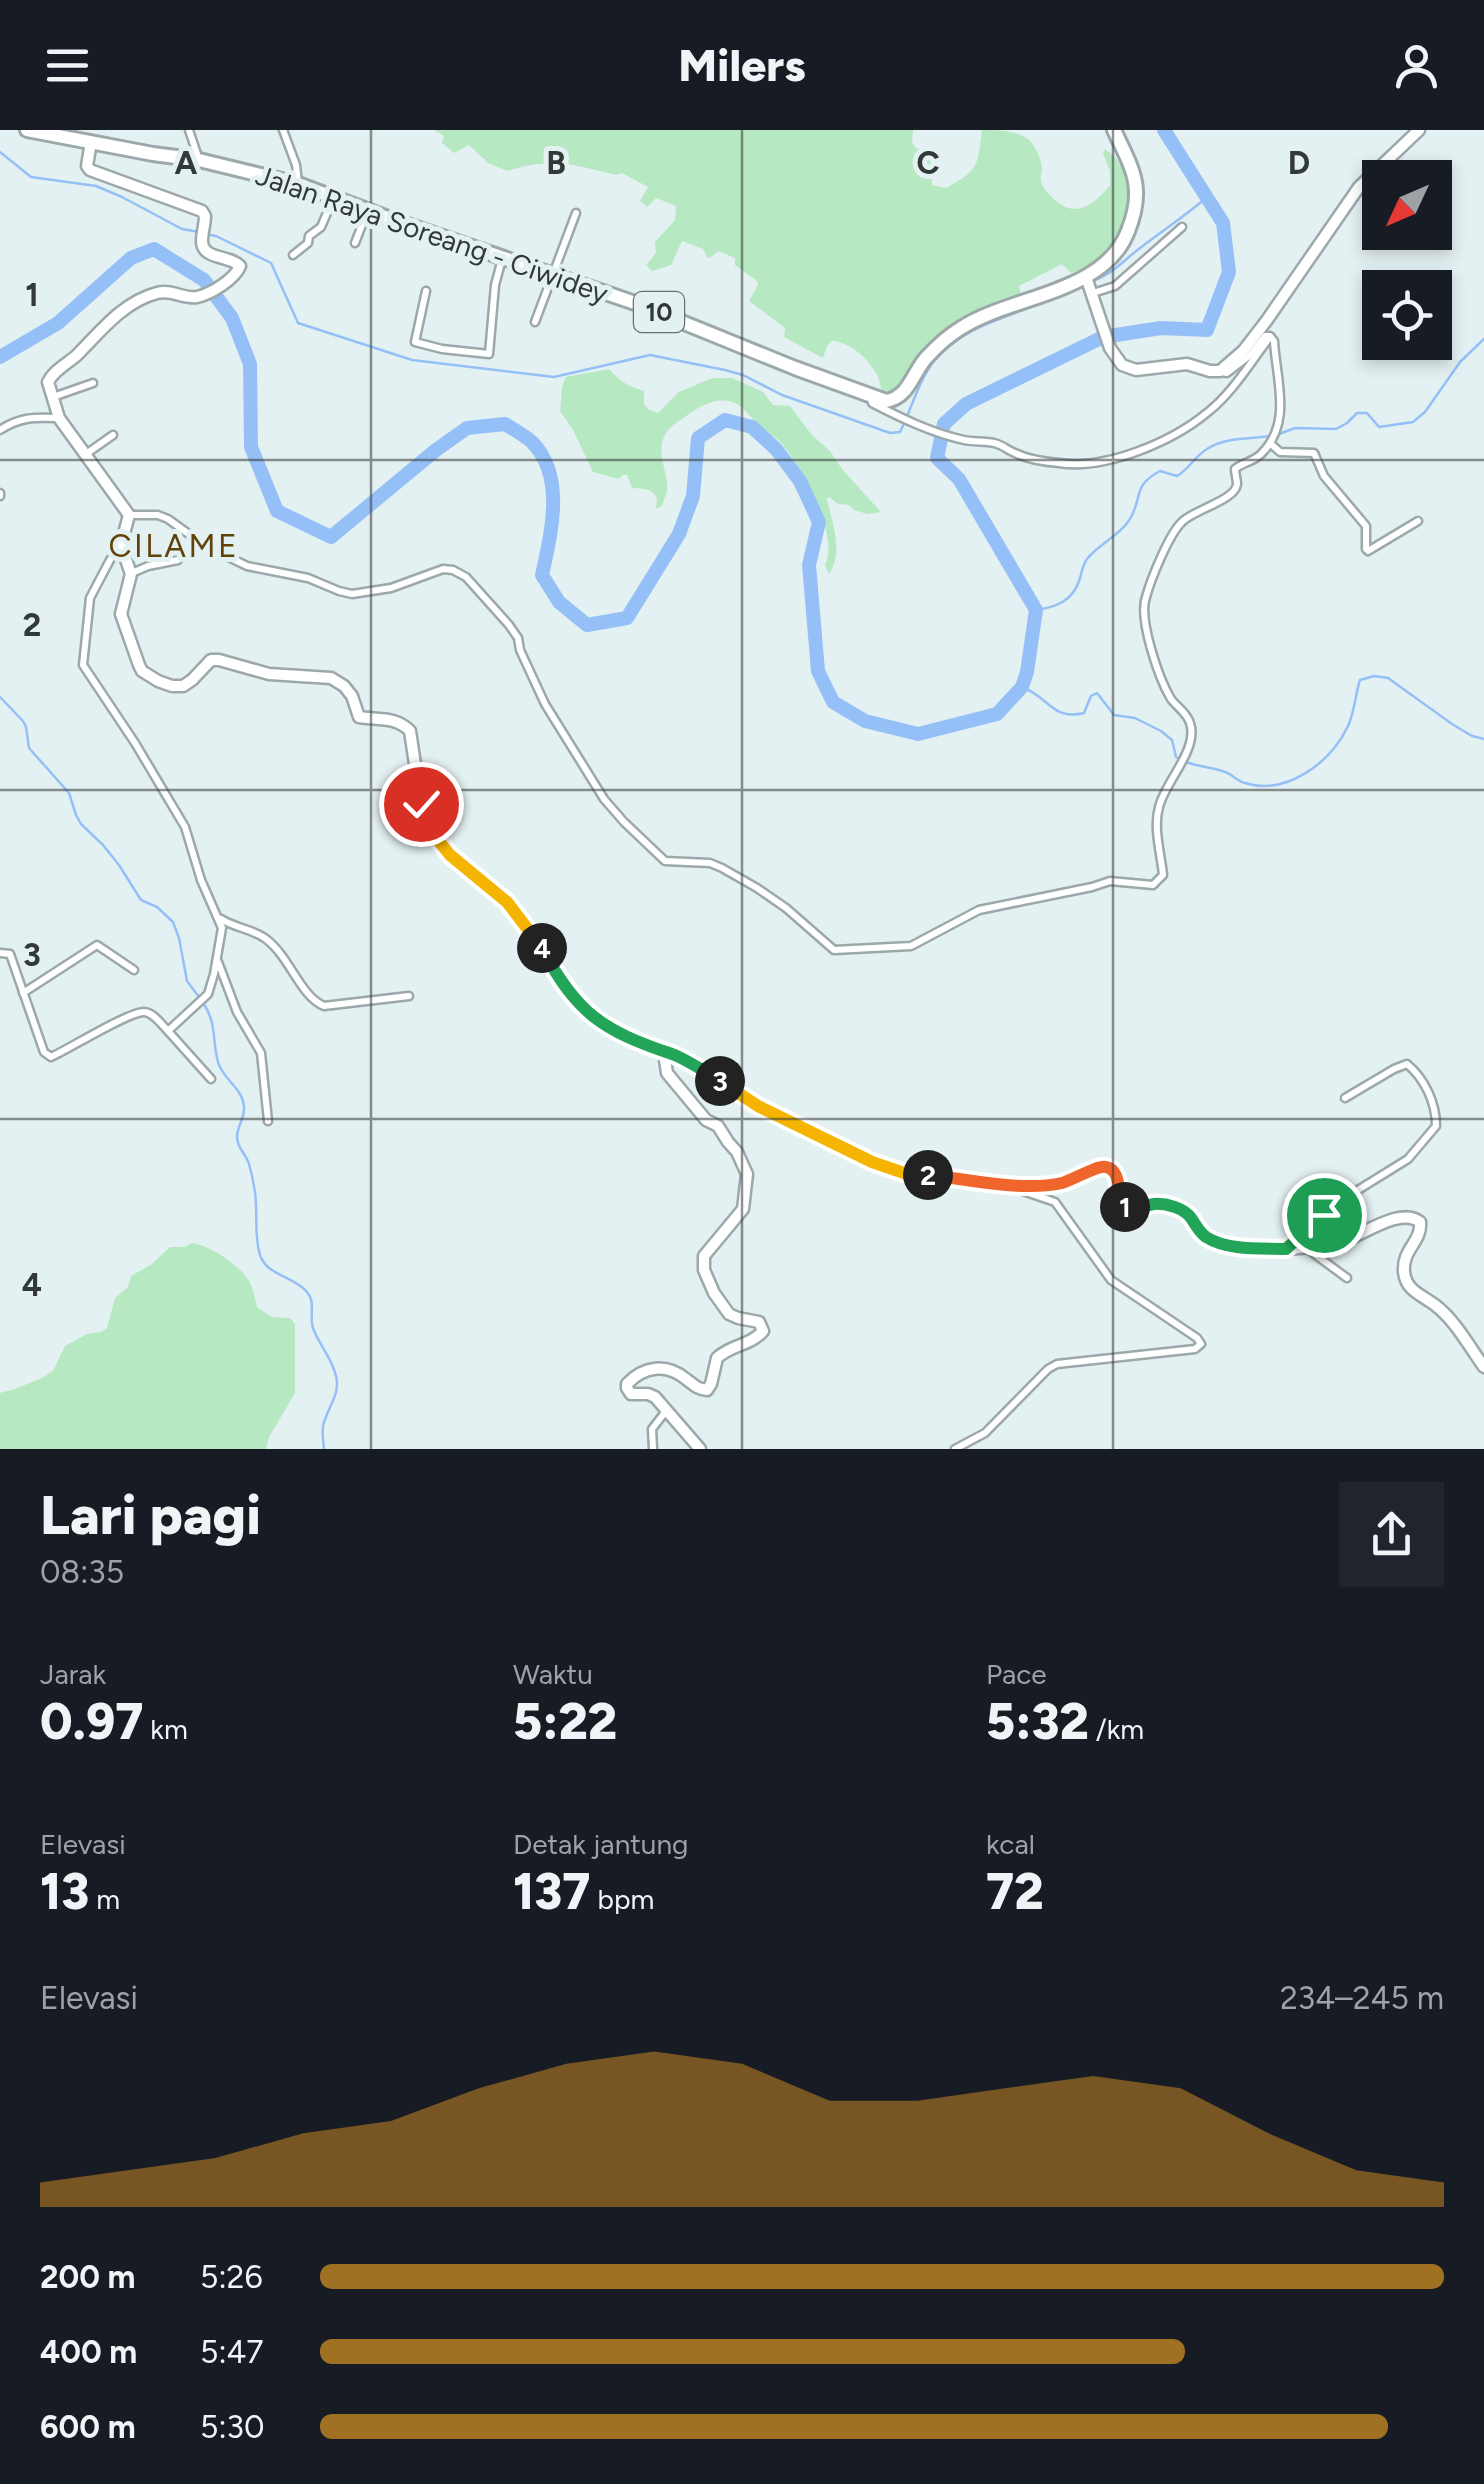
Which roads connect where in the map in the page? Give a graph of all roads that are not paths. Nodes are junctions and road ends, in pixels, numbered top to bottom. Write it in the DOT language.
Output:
graph roads {
  1 [pos="27,130"];
  2 [pos="189,130"];
  3 [pos="284,130"];
  4 [pos="1114,130"];
  5 [pos="1419,130"];
  6 [pos="91,142"];
  7 [pos="200,160"];
  8 [pos="298,184"];
  9 [pos="333,198"];
  10 [pos="368,210"];
  11 [pos="576,213"];
  12 [pos="1182,227"];
  13 [pos="355,244"];
  14 [pos="293,254"];
  15 [pos="502,258"];
  16 [pos="553,274"];
  17 [pos="1089,284"];
  18 [pos="426,291"];
  19 [pos="535,322"];
  20 [pos="1270,336"];
  21 [pos="1220,371"];
  22 [pos="93,383"];
  23 [pos="52,397"];
  24 [pos="871,398"];
  25 [pos="59,418"];
  26 [pos="0,430"];
  27 [pos="114,435"];
  28 [pos="1271,444"];
  29 [pos="85,455"];
  30 [pos="128,515"];
  31 [pos="1418,521"];
  32 [pos="121,544"];
  33 [pos="178,560"];
  34 [pos="131,574"];
  35 [pos="216,916"];
  36 [pos="0,954"];
  37 [pos="217,961"];
  38 [pos="134,970"];
  39 [pos="23,993"];
  40 [pos="409,996"];
  41 [pos="168,1032"];
  42 [pos="664,1053"];
  43 [pos="211,1078"];
  44 [pos="1345,1098"];
  45 [pos="268,1120"];
  46 [pos="1006,1185"];
  47 [pos="1305,1248"];
  48 [pos="1286,1249"];
  49 [pos="1347,1278"];
  50 [pos="1484,1366"];
  51 [pos="667,1410"];
  52 [pos="653,1449"];
  53 [pos="700,1449"];
  54 [pos="955,1449"];
  1 -- 6 [label="highway, Jalan Raya Soreang - Ciwidey / 10"];
  2 -- 7 [label="street"];
  3 -- 8 [label="street"];
  4 -- 17 [label="highway"];
  5 -- 21 [label="street"];
  6 -- 7 [label="highway, Jalan Raya Soreang - Ciwidey / 10"];
  6 -- 23 [label="street"];
  7 -- 8 [label="highway, Jalan Raya Soreang - Ciwidey / 10"];
  8 -- 9 [label="highway, Jalan Raya Soreang - Ciwidey / 10"];
  9 -- 10 [label="highway, Jalan Raya Soreang - Ciwidey / 10"];
  9 -- 14 [label="street"];
  10 -- 13 [label="street"];
  10 -- 15 [label="highway, Jalan Raya Soreang - Ciwidey / 10"];
  11 -- 16 [label="street"];
  12 -- 17 [label="street"];
  15 -- 16 [label="highway, Jalan Raya Soreang - Ciwidey / 10"];
  15 -- 18 [label="street"];
  16 -- 19 [label="street"];
  16 -- 24 [label="highway, Jalan Raya Soreang - Ciwidey / 10"];
  17 -- 21 [label="street"];
  17 -- 24 [label="highway"];
  20 -- 21 [label="street"];
  20 -- 24 [label="street"];
  20 -- 28 [label="street"];
  22 -- 23 [label="street"];
  23 -- 25 [label="street"];
  25 -- 26 [label="street"];
  25 -- 29 [label="street"];
  27 -- 29 [label="street"];
  28 -- 30 [label="street"];
  28 -- 31 [label="street"];
  29 -- 30 [label="street"];
  30 -- 32 [label="street"];
  32 -- 34 [label="street"];
  32 -- 35 [label="street"];
  33 -- 34 [label="street"];
  34 -- 42 [label="street"];
  35 -- 37 [label="street"];
  35 -- 40 [label="street"];
  36 -- 39 [label="street"];
  37 -- 41 [label="street"];
  37 -- 45 [label="street"];
  38 -- 39 [label="street"];
  39 -- 41 [label="street"];
  41 -- 43 [label="street"];
  42 -- 46 [label="street"];
  42 -- 51 [label="street"];
  44 -- 48 [label="street"];
  46 -- 48 [label="street"];
  46 -- 54 [label="street"];
  47 -- 48 [label="street"];
  47 -- 49 [label="street"];
  47 -- 50 [label="street"];
  51 -- 52 [label="street"];
  51 -- 53 [label="street"];
}
